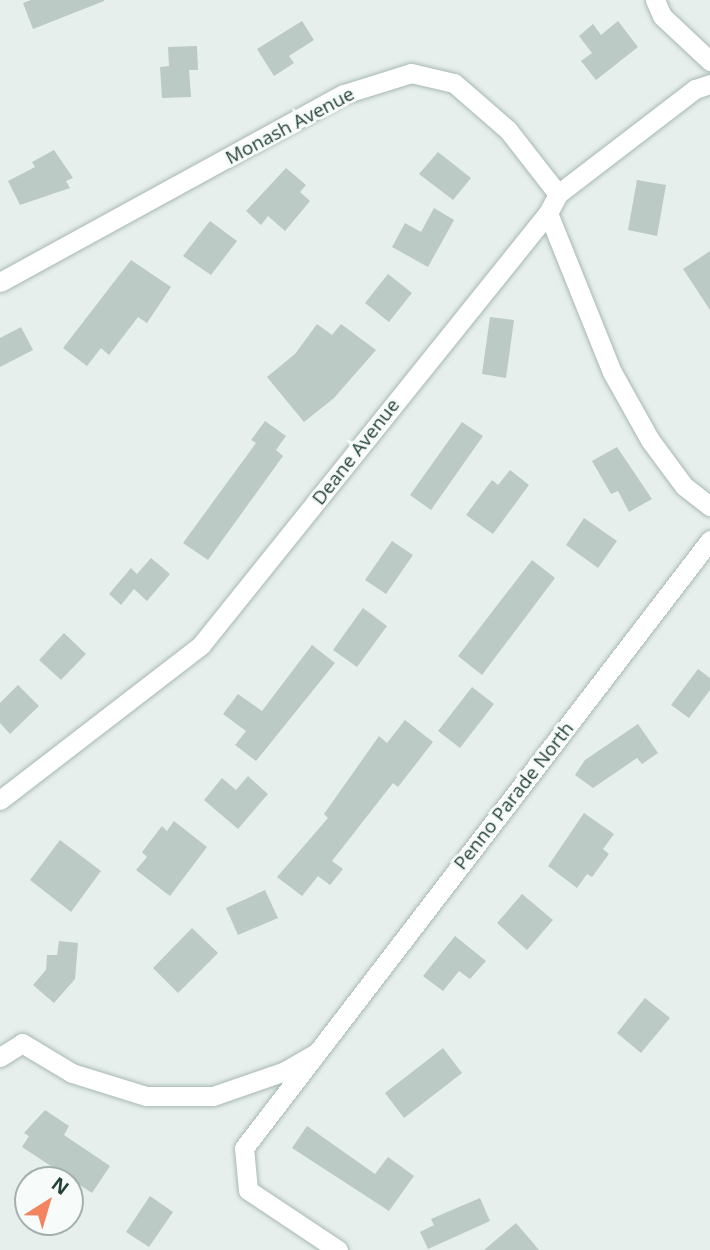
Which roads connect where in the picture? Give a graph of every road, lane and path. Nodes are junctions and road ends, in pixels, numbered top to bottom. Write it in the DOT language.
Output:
graph roads {
  1 [pos="656,0"];
  2 [pos="710,61"];
  3 [pos="702,87"];
  4 [pos="558,194"];
  5 [pos="548,213"];
  6 [pos="0,282"];
  7 [pos="710,506"];
  8 [pos="710,540"];
  9 [pos="0,800"];
  10 [pos="317,1052"];
  11 [pos="0,1057"];
  12 [pos="338,1250"];
  1 -- 2 [label="street"];
  3 -- 4 [label="street, Deane Avenue"];
  4 -- 5 [label="street, Deane Avenue"];
  4 -- 6 [label="street, Monash Avenue"];
  5 -- 7 [label="street"];
  5 -- 9 [label="street, Deane Avenue"];
  8 -- 10 [label="street, Penno Parade North"];
  10 -- 11 [label="street"];
  10 -- 12 [label="street, Penno Parade North"];
}
